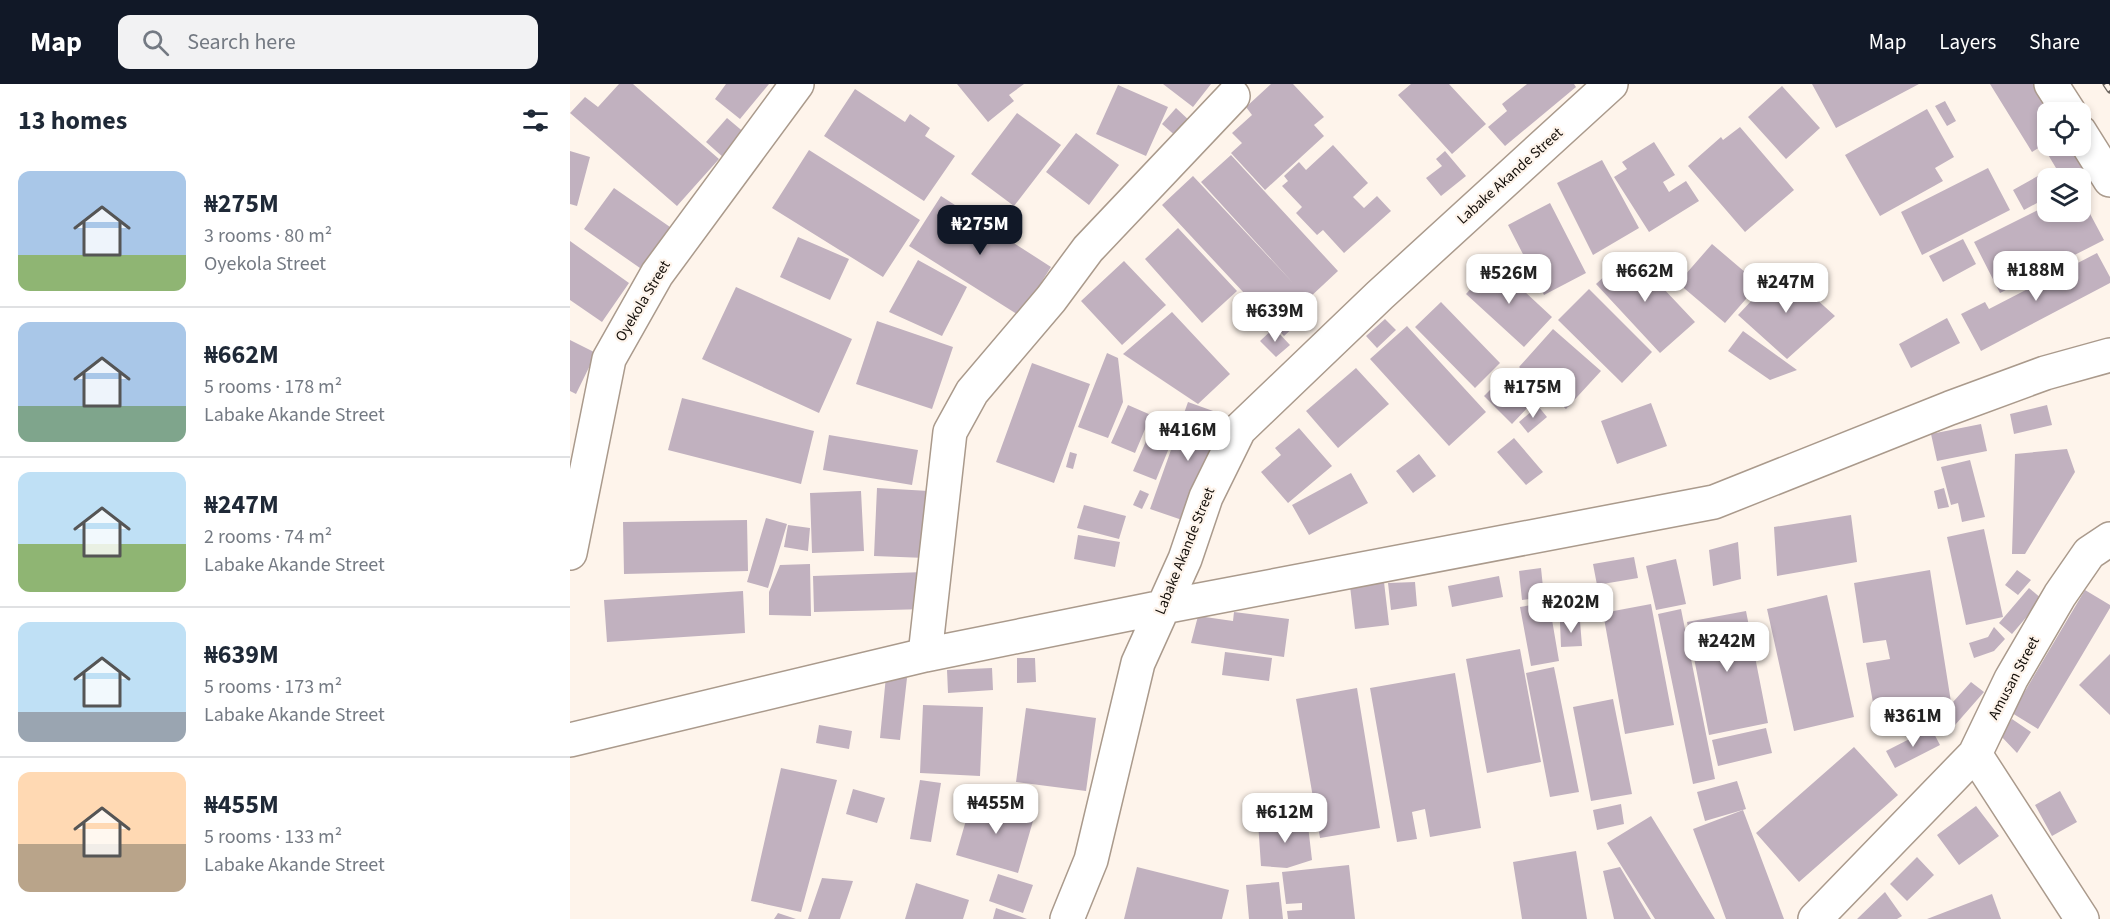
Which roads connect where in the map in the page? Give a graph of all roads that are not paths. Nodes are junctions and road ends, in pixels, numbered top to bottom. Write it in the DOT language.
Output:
graph roads {
  1 [pos="797,84"];
  2 [pos="1611,84"];
  3 [pos="2051,84"];
  4 [pos="1233,96"];
  5 [pos="2063,102"];
  6 [pos="2091,150"];
  7 [pos="2110,180"];
  8 [pos="2110,355"];
  9 [pos="2110,539"];
  10 [pos="570,553"];
  11 [pos="1163,607"];
  12 [pos="925,656"];
  13 [pos="570,740"];
  14 [pos="1974,754"];
  15 [pos="1067,919"];
  16 [pos="1815,919"];
  17 [pos="2082,919"];
  1 -- 10 [label="street, Oyekola Street"];
  2 -- 11 [label="street, Labake Akande Street"];
  3 -- 5 [label="street"];
  4 -- 12 [label="street"];
  6 -- 7 [label="street"];
  8 -- 11 [label="street"];
  9 -- 14 [label="street, Amusan Street"];
  11 -- 12 [label="street"];
  11 -- 15 [label="street, Labake Akande Street"];
  12 -- 13 [label="street"];
  14 -- 16 [label="street, Amusan Street"];
  14 -- 17 [label="street"];
}
